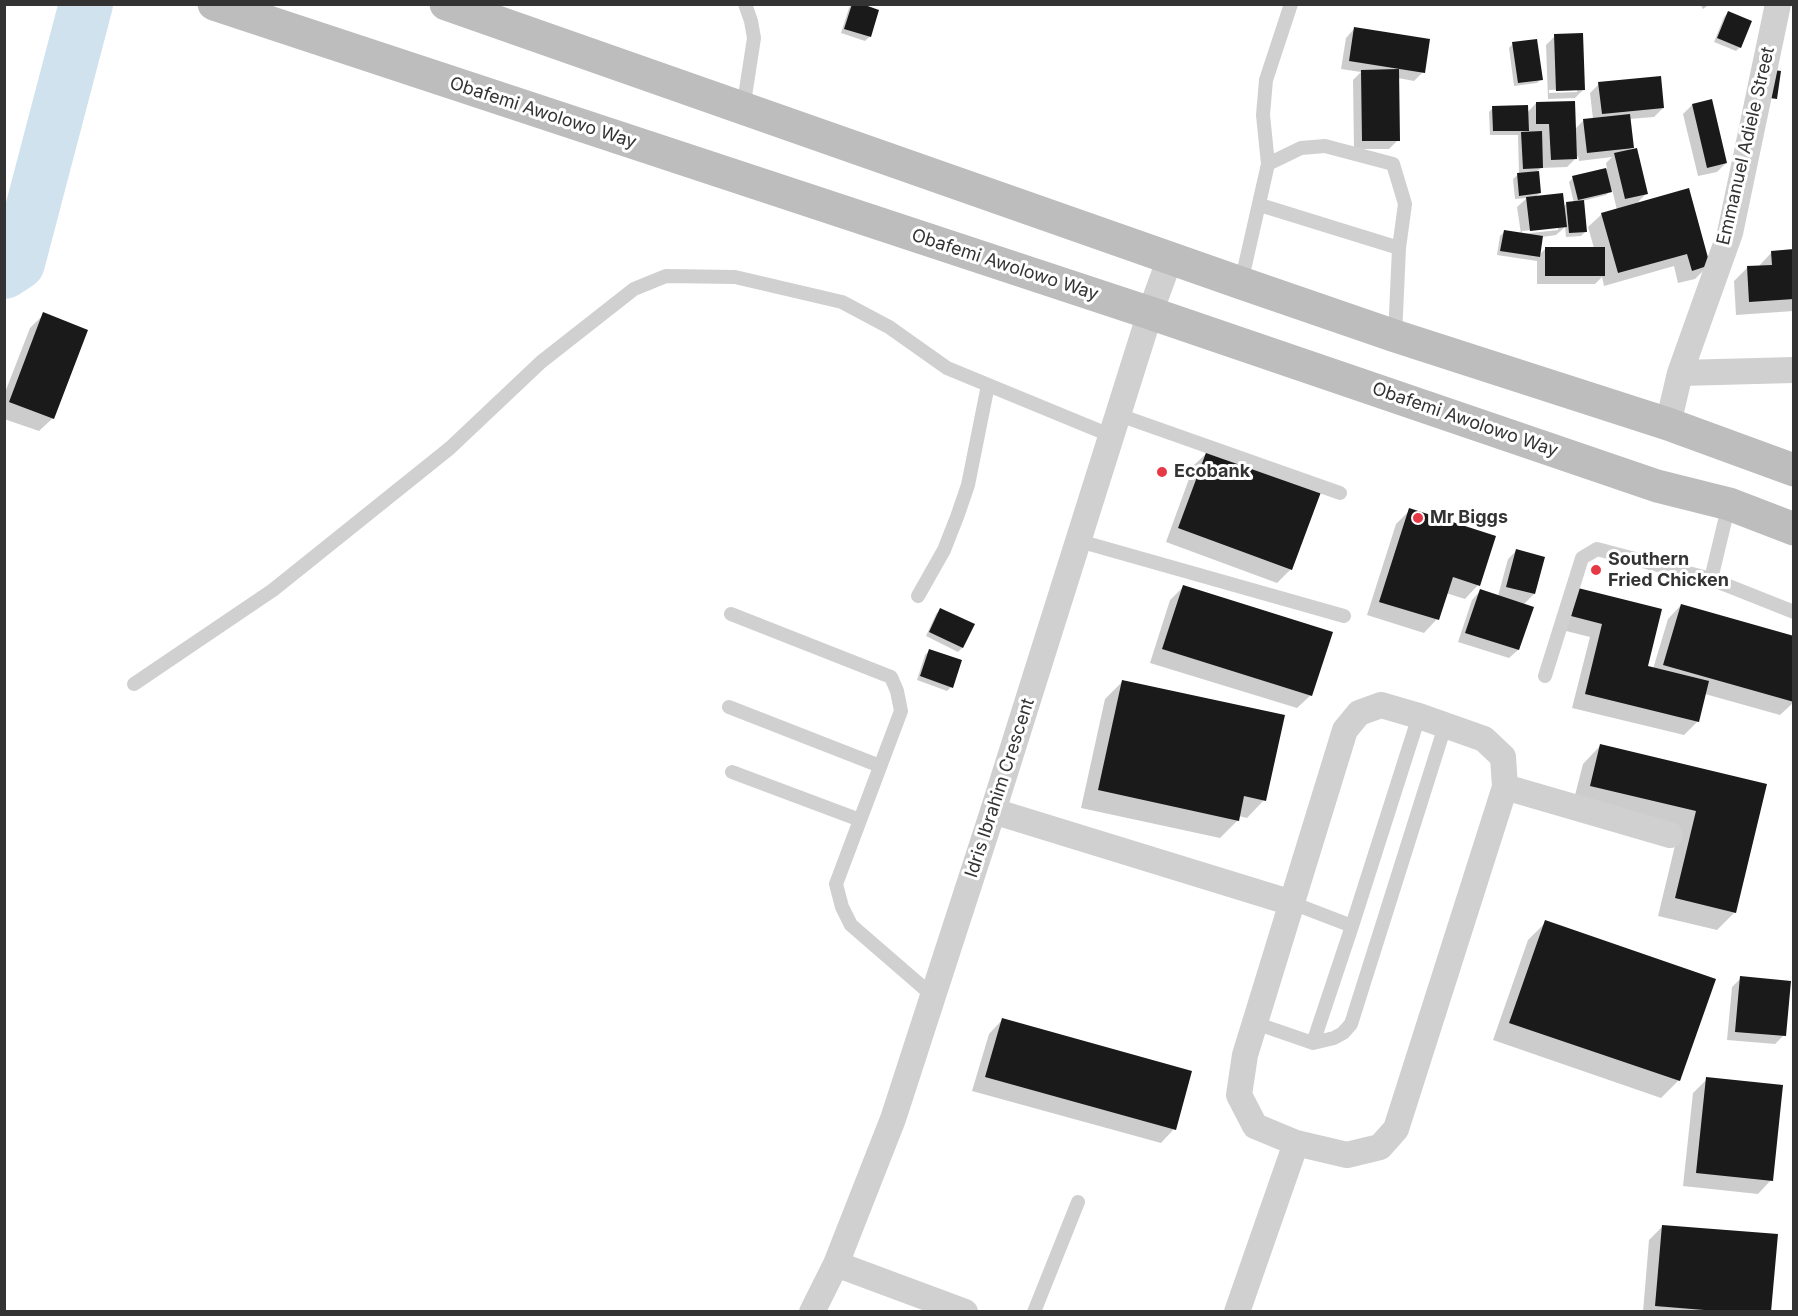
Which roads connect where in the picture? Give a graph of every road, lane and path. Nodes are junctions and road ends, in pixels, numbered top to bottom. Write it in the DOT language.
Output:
graph roads {
  1 [pos="214,4"];
  2 [pos="446,4"];
  3 [pos="745,4"];
  4 [pos="1291,4"];
  5 [pos="1778,4"];
  6 [pos="743,109"];
  7 [pos="1268,164"];
  8 [pos="1260,205"];
  9 [pos="1399,248"];
  10 [pos="1170,258"];
  11 [pos="1241,283"];
  12 [pos="1150,313"];
  13 [pos="1395,336"];
  14 [pos="1794,370"];
  15 [pos="1680,374"];
  16 [pos="988,385"];
  17 [pos="1668,424"];
  18 [pos="1116,425"];
  19 [pos="1794,470"];
  20 [pos="1340,492"];
  21 [pos="1729,504"];
  22 [pos="1794,529"];
  23 [pos="1079,541"];
  24 [pos="1711,579"];
  25 [pos="918,596"];
  26 [pos="1794,612"];
  27 [pos="730,614"];
  28 [pos="1344,616"];
  29 [pos="1545,676"];
  30 [pos="134,684"];
  31 [pos="729,707"];
  32 [pos="1419,716"];
  33 [pos="1445,726"];
  34 [pos="880,766"];
  35 [pos="732,772"];
  36 [pos="1505,786"];
  37 [pos="993,811"];
  38 [pos="860,819"];
  39 [pos="1670,835"];
  40 [pos="1292,903"];
  41 [pos="1352,926"];
  42 [pos="933,996"];
  43 [pos="1255,1023"];
  44 [pos="1313,1043"];
  45 [pos="1296,1143"];
  46 [pos="1078,1202"];
  47 [pos="836,1264"];
  48 [pos="812,1311"];
  49 [pos="965,1311"];
  50 [pos="1034,1311"];
  51 [pos="1237,1311"];
  1 -- 12 [label="main road, Obafemi Awolowo Way"];
  2 -- 6 [label="main road"];
  3 -- 6 [label="lane"];
  4 -- 7 [label="lane"];
  5 -- 15 [label="street, Emmanuel Adiele Street"];
  6 -- 10 [label="main road"];
  7 -- 8 [label="lane"];
  7 -- 9 [label="lane"];
  8 -- 9 [label="lane"];
  8 -- 11 [label="lane"];
  9 -- 13 [label="lane"];
  10 -- 11 [label="main road"];
  10 -- 12 [label="street, Idris Ibrahim Crescent"];
  11 -- 13 [label="main road"];
  12 -- 18 [label="street, Idris Ibrahim Crescent"];
  12 -- 21 [label="main road, Obafemi Awolowo Way"];
  13 -- 17 [label="main road"];
  14 -- 15 [label="street"];
  15 -- 17 [label="street, Emmanuel Adiele Street"];
  16 -- 18 [label="lane"];
  16 -- 25 [label="lane"];
  16 -- 30 [label="lane"];
  17 -- 19 [label="main road"];
  18 -- 20 [label="lane"];
  18 -- 23 [label="street, Idris Ibrahim Crescent"];
  21 -- 22 [label="main road, Obafemi Awolowo Way"];
  21 -- 24 [label="lane"];
  23 -- 28 [label="lane"];
  23 -- 37 [label="street, Idris Ibrahim Crescent"];
  24 -- 26 [label="lane"];
  24 -- 29 [label="lane"];
  27 -- 34 [label="lane"];
  31 -- 34 [label="lane"];
  32 -- 33 [label="street"];
  32 -- 40 [label="street"];
  32 -- 41 [label="lane"];
  33 -- 36 [label="street"];
  33 -- 44 [label="lane"];
  34 -- 38 [label="lane"];
  35 -- 38 [label="lane"];
  36 -- 39 [label="street"];
  36 -- 45 [label="street"];
  37 -- 40 [label="street"];
  37 -- 42 [label="street, Idris Ibrahim Crescent"];
  38 -- 42 [label="lane"];
  40 -- 41 [label="lane"];
  40 -- 43 [label="street"];
  41 -- 44 [label="lane"];
  42 -- 47 [label="street, Idris Ibrahim Crescent"];
  43 -- 44 [label="lane"];
  43 -- 45 [label="street"];
  45 -- 51 [label="street"];
  46 -- 50 [label="lane"];
  47 -- 48 [label="street, Idris Ibrahim Crescent"];
  47 -- 49 [label="street"];
}
